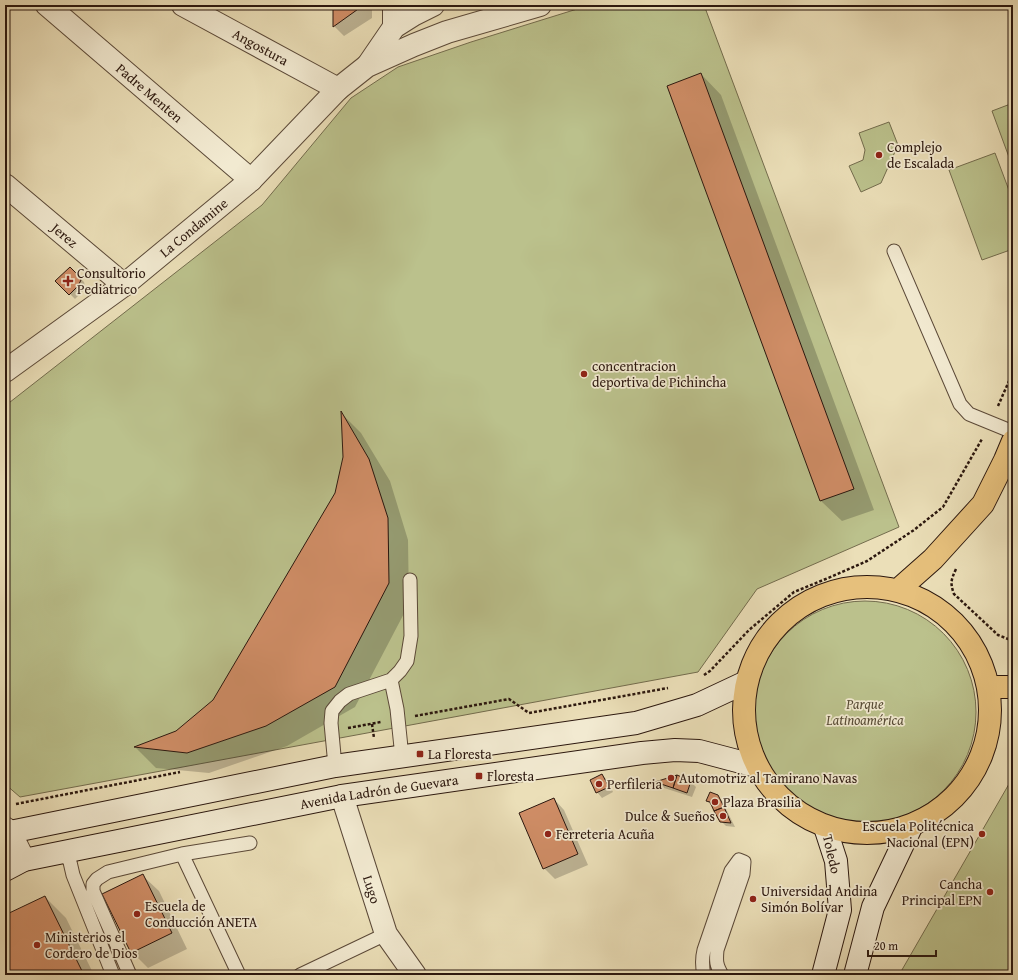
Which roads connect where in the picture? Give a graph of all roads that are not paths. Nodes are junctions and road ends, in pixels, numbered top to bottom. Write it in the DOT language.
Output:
graph roads {
  1 [pos="47,5"];
  2 [pos="183,5"];
  3 [pos="394,5"];
  4 [pos="433,5"];
  5 [pos="540,5"];
  6 [pos="394,27"];
  7 [pos="367,66"];
  8 [pos="338,89"];
  9 [pos="252,180"];
  10 [pos="5,185"];
  11 [pos="894,251"];
  12 [pos="124,285"];
  13 [pos="5,371"];
  14 [pos="1013,432"];
  15 [pos="1011,448"];
  16 [pos="410,580"];
  17 [pos="898,590"];
  18 [pos="392,680"];
  19 [pos="746,682"];
  20 [pos="990,687"];
  21 [pos="1013,687"];
  22 [pos="402,757"];
  23 [pos="335,766"];
  24 [pos="756,766"];
  25 [pos="342,796"];
  26 [pos="912,825"];
  27 [pos="825,827"];
  28 [pos="7,831"];
  29 [pos="250,843"];
  30 [pos="64,852"];
  31 [pos="182,854"];
  32 [pos="14,865"];
  33 [pos="386,934"];
  34 [pos="113,975"];
  35 [pos="130,975"];
  36 [pos="239,975"];
  37 [pos="300,975"];
  38 [pos="415,975"];
  39 [pos="704,975"];
  40 [pos="722,975"];
  41 [pos="823,975"];
  42 [pos="855,975"];
  1 -- 9 [label="street, Padre Menten"];
  2 -- 8 [label="street, Angostura"];
  3 -- 6 [label="street"];
  4 -- 6 [label="street, La Condamine"];
  5 -- 7 [label="street, La Condamine"];
  6 -- 7 [label="street, La Condamine"];
  7 -- 8 [label="street, La Condamine"];
  8 -- 9 [label="street, La Condamine"];
  9 -- 12 [label="street, La Condamine"];
  10 -- 12 [label="street, Jerez"];
  11 -- 14 [label="lane"];
  12 -- 13 [label="street, La Condamine"];
  15 -- 17 [label="main road"];
  16 -- 18 [label="lane"];
  17 -- 19 [label="main road"];
  17 -- 20 [label="main road"];
  18 -- 22 [label="lane"];
  18 -- 23 [label="lane"];
  19 -- 22 [label="street"];
  19 -- 24 [label="main road"];
  20 -- 21 [label="main road"];
  20 -- 26 [label="main road"];
  22 -- 23 [label="street"];
  23 -- 28 [label="street"];
  24 -- 25 [label="street, Avenida Ladrón de Guevara"];
  24 -- 27 [label="main road"];
  25 -- 30 [label="street, Avenida Ladrón de Guevara"];
  25 -- 33 [label="street, Lugo"];
  26 -- 27 [label="main road"];
  26 -- 42 [label="street"];
  27 -- 41 [label="street, Toledo"];
  28 -- 32 [label="street"];
  29 -- 31 [label="lane"];
  30 -- 32 [label="street, Avenida Ladrón de Guevara"];
  30 -- 34 [label="lane"];
  31 -- 35 [label="lane"];
  31 -- 36 [label="lane"];
  33 -- 37 [label="lane"];
  33 -- 38 [label="street, Lugo"];
  39 -- 40 [label="lane"];
}
